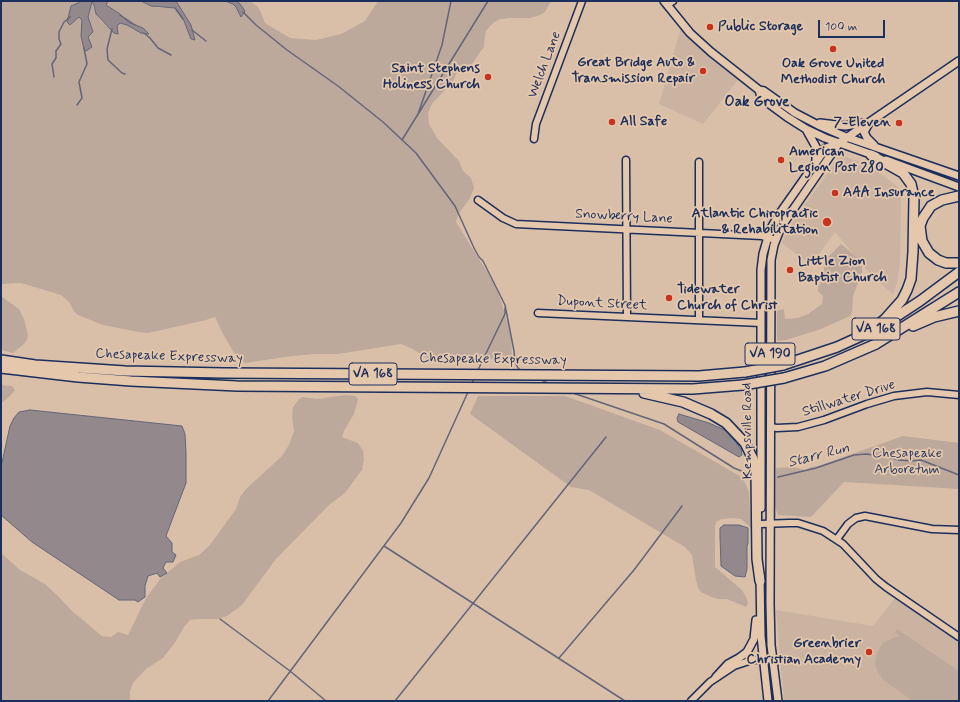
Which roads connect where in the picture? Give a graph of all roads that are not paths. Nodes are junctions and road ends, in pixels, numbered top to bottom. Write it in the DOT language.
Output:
graph roads {
  1 [pos="582,1"];
  2 [pos="668,2"];
  3 [pos="959,61"];
  4 [pos="759,90"];
  5 [pos="808,121"];
  6 [pos="869,121"];
  7 [pos="806,129"];
  8 [pos="846,137"];
  9 [pos="534,139"];
  10 [pos="839,143"];
  11 [pos="874,151"];
  12 [pos="626,160"];
  13 [pos="816,161"];
  14 [pos="699,162"];
  15 [pos="959,176"];
  16 [pos="959,186"];
  17 [pos="959,196"];
  18 [pos="478,200"];
  19 [pos="626,229"];
  20 [pos="698,233"];
  21 [pos="767,237"];
  22 [pos="776,240"];
  23 [pos="959,263"];
  24 [pos="959,272"];
  25 [pos="959,292"];
  26 [pos="959,311"];
  27 [pos="538,313"];
  28 [pos="627,318"];
  29 [pos="699,320"];
  30 [pos="761,323"];
  31 [pos="866,334"];
  32 [pos="894,334"];
  33 [pos="1,360"];
  34 [pos="1,368"];
  35 [pos="565,388"];
  36 [pos="761,394"];
  37 [pos="959,395"];
  38 [pos="770,427"];
  39 [pos="761,524"];
  40 [pos="770,524"];
  41 [pos="959,530"];
  42 [pos="837,539"];
  43 [pos="760,581"];
  44 [pos="760,597"];
  45 [pos="959,636"];
  46 [pos="762,658"];
  47 [pos="773,658"];
  48 [pos="716,677"];
  49 [pos="691,701"];
  50 [pos="768,701"];
  51 [pos="778,701"];
  1 -- 9 [label="street, Welch Lane"];
  2 -- 4 [label="main road"];
  3 -- 6 [label="main road, VA 190"];
  4 -- 5 [label="main road"];
  4 -- 7 [label="main road"];
  5 -- 6 [label="main road"];
  5 -- 8 [label="main road"];
  6 -- 8 [label="main road, VA 190"];
  6 -- 11 [label="main road"];
  7 -- 10 [label="main road"];
  7 -- 13 [label="main road"];
  8 -- 10 [label="main road, VA 190"];
  8 -- 11 [label="main road"];
  10 -- 11 [label="main road"];
  10 -- 13 [label="main road, Kempsville Road / VA 190"];
  10 -- 22 [label="main road, Kempsville Road / VA 190"];
  11 -- 15 [label="main road"];
  11 -- 16 [label="main road"];
  11 -- 31 [label="highway"];
  12 -- 19 [label="street"];
  13 -- 21 [label="main road, Kempsville Road / VA 190"];
  14 -- 20 [label="street"];
  17 -- 23 [label="highway"];
  18 -- 19 [label="street, Snowberry Lane"];
  19 -- 20 [label="street, Snowberry Lane"];
  19 -- 28 [label="street"];
  20 -- 21 [label="street, Snowberry Lane"];
  20 -- 29 [label="street"];
  21 -- 22 [label="street, Snowberry Lane"];
  21 -- 30 [label="main road, Kempsville Road / VA 190"];
  22 -- 38 [label="main road, Kempsville Road / VA 190"];
  24 -- 31 [label="highway, Chesapeake Expressway / VA 168"];
  25 -- 32 [label="highway, Chesapeake Expressway / VA 168"];
  26 -- 32 [label="highway"];
  27 -- 28 [label="street, Dupont Street"];
  28 -- 29 [label="street, Dupont Street"];
  29 -- 30 [label="street, Dupont Street"];
  30 -- 36 [label="main road, Kempsville Road / VA 190"];
  31 -- 33 [label="highway, Chesapeake Expressway / VA 168, bridge"];
  32 -- 35 [label="highway, Chesapeake Expressway / VA 168, bridge"];
  34 -- 35 [label="highway, Chesapeake Expressway / VA 168"];
  35 -- 43 [label="highway"];
  36 -- 38 [label="main road"];
  36 -- 39 [label="main road, Kempsville Road / VA 190"];
  37 -- 38 [label="street, Stillwater Drive"];
  38 -- 40 [label="main road, Kempsville Road / VA 190"];
  39 -- 40 [label="street"];
  39 -- 43 [label="main road, Kempsville Road / VA 190"];
  40 -- 42 [label="street"];
  40 -- 47 [label="main road, Kempsville Road / VA 190"];
  41 -- 42 [label="street"];
  42 -- 45 [label="street"];
  43 -- 44 [label="main road, Kempsville Road / VA 190"];
  44 -- 46 [label="main road, Kempsville Road / VA 190"];
  44 -- 48 [label="main road"];
  46 -- 47 [label="street"];
  46 -- 48 [label="street"];
  46 -- 50 [label="main road, Kempsville Road / VA 190"];
  47 -- 51 [label="main road, Kempsville Road / VA 190"];
  48 -- 49 [label="street"];
}
